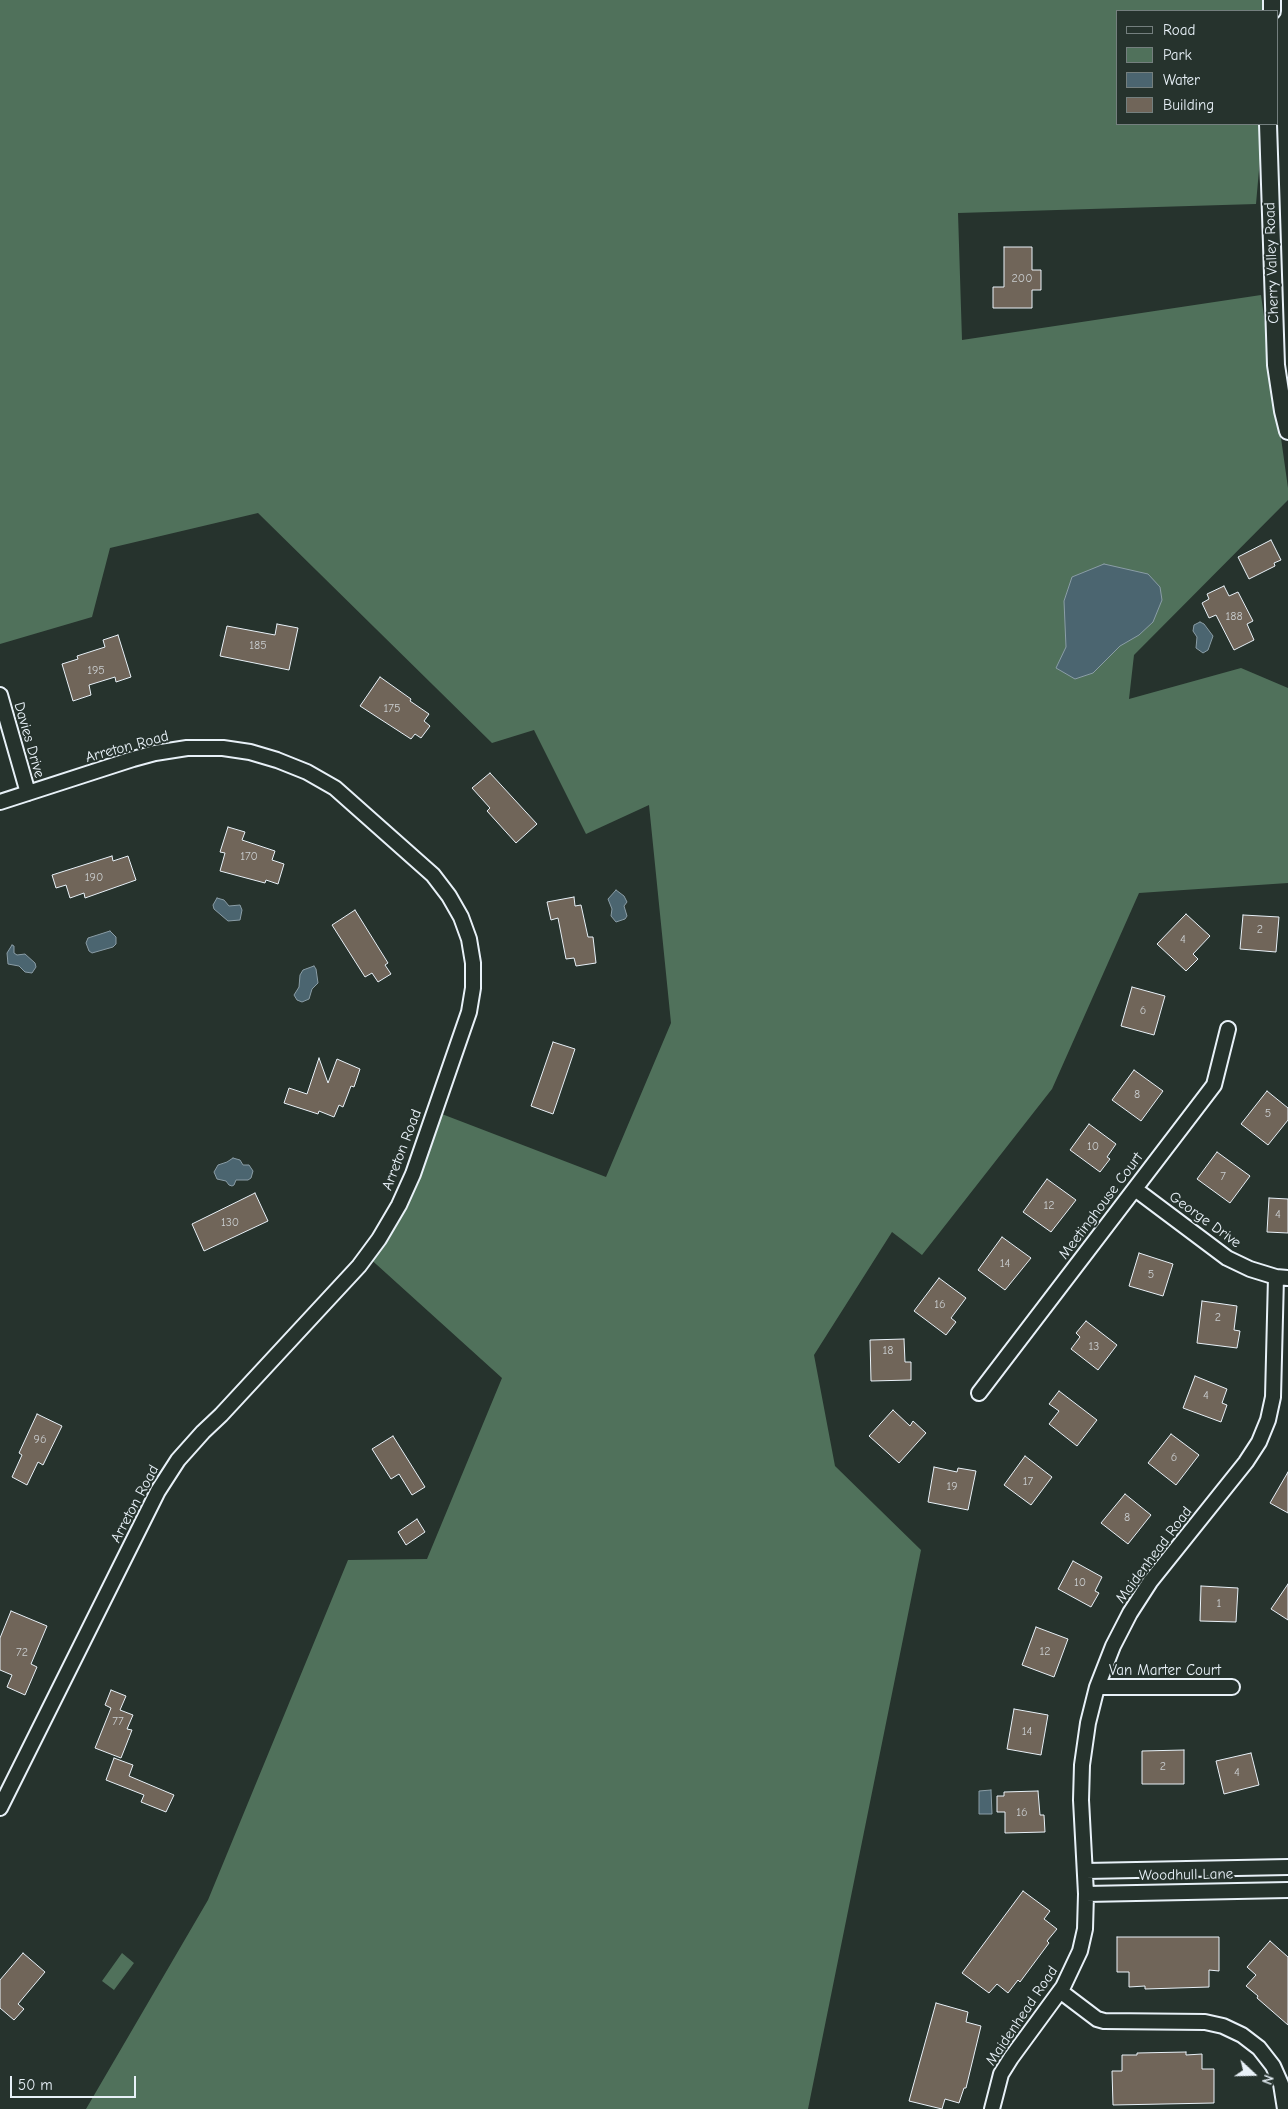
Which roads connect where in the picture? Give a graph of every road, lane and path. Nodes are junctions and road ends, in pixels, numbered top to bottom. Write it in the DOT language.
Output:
graph roads {
  1 [pos="1268,125"];
  2 [pos="1288,431"];
  3 [pos="0,695"];
  4 [pos="28,793"];
  5 [pos="0,802"];
  6 [pos="1228,1029"];
  7 [pos="1136,1189"];
  8 [pos="1282,1278"];
  9 [pos="979,1393"];
  10 [pos="1097,1687"];
  11 [pos="1232,1687"];
  12 [pos="0,1808"];
  13 [pos="1288,1868"];
  14 [pos="1086,1871"];
  15 [pos="1288,1890"];
  16 [pos="1086,1894"];
  17 [pos="1060,1991"];
  18 [pos="992,2109"];
  19 [pos="1285,2109"];
  1 -- 2 [label="street, Cherry Valley Road"];
  3 -- 4 [label="street, Davies Drive"];
  4 -- 5 [label="street, Arreton Road"];
  4 -- 12 [label="street, Arreton Road"];
  6 -- 7 [label="street, Meetinghouse Court"];
  7 -- 8 [label="street, George Drive"];
  7 -- 9 [label="street, Meetinghouse Court"];
  8 -- 10 [label="street, Maidenhead Road"];
  10 -- 11 [label="street, Van Marter Court"];
  10 -- 14 [label="street, Maidenhead Road"];
  13 -- 14 [label="street, Woodhull Lane"];
  14 -- 16 [label="street, Maidenhead Road"];
  15 -- 16 [label="street, Woodhull Lane"];
  16 -- 17 [label="street, Maidenhead Road"];
  17 -- 18 [label="street, Maidenhead Road"];
  17 -- 19 [label="street"];
}
